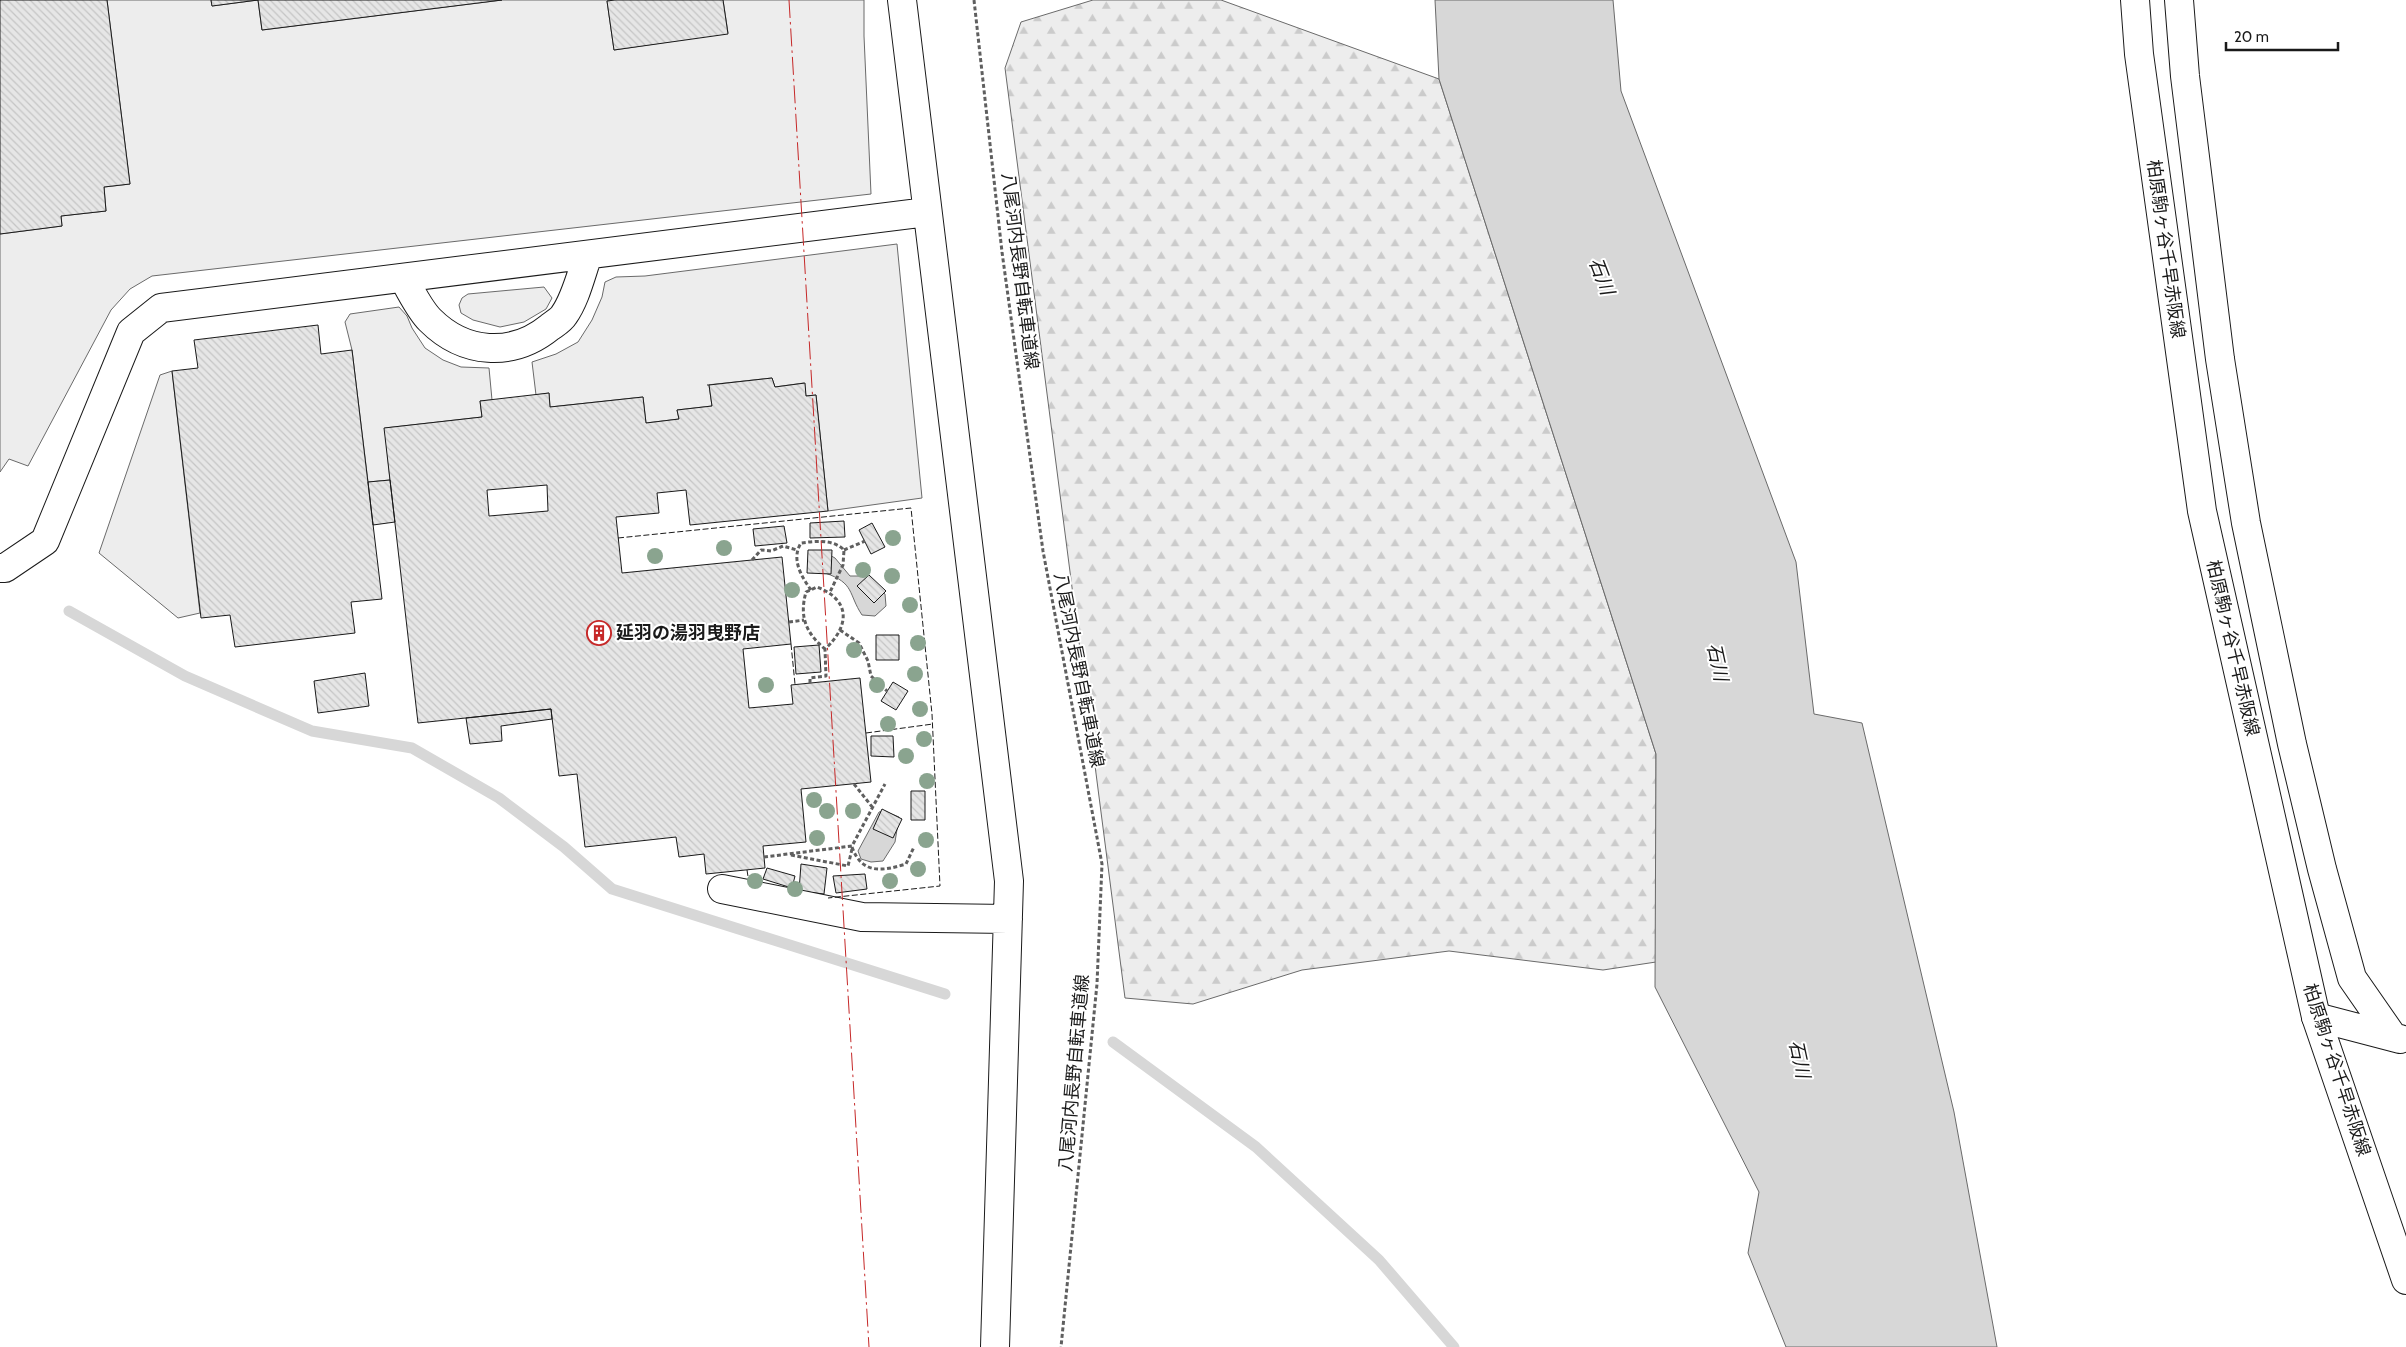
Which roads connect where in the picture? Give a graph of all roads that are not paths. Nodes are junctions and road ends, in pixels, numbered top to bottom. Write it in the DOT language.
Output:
graph roads {
  1 [pos="902,0"];
  2 [pos="2135,0"];
  3 [pos="2178,0"];
  4 [pos="927,212"];
  5 [pos="588,255"];
  6 [pos="403,278"];
  7 [pos="0,568"];
  8 [pos="722,889"];
  9 [pos="1008,919"];
  10 [pos="2316,1017"];
  11 [pos="2400,1039"];
  12 [pos="2406,1280"];
  13 [pos="995,1347"];
  1 -- 4 [label="street"];
  2 -- 10 [label="street, 柏原駒ヶ谷千早赤阪線"];
  3 -- 11 [label="street"];
  4 -- 5 [label="street"];
  4 -- 9 [label="street"];
  5 -- 6 [label="street"];
  5 -- 6 [label="street"];
  6 -- 7 [label="street"];
  8 -- 9 [label="street"];
  9 -- 13 [label="street"];
  10 -- 11 [label="street"];
  10 -- 12 [label="street, 柏原駒ヶ谷千早赤阪線"];
}
